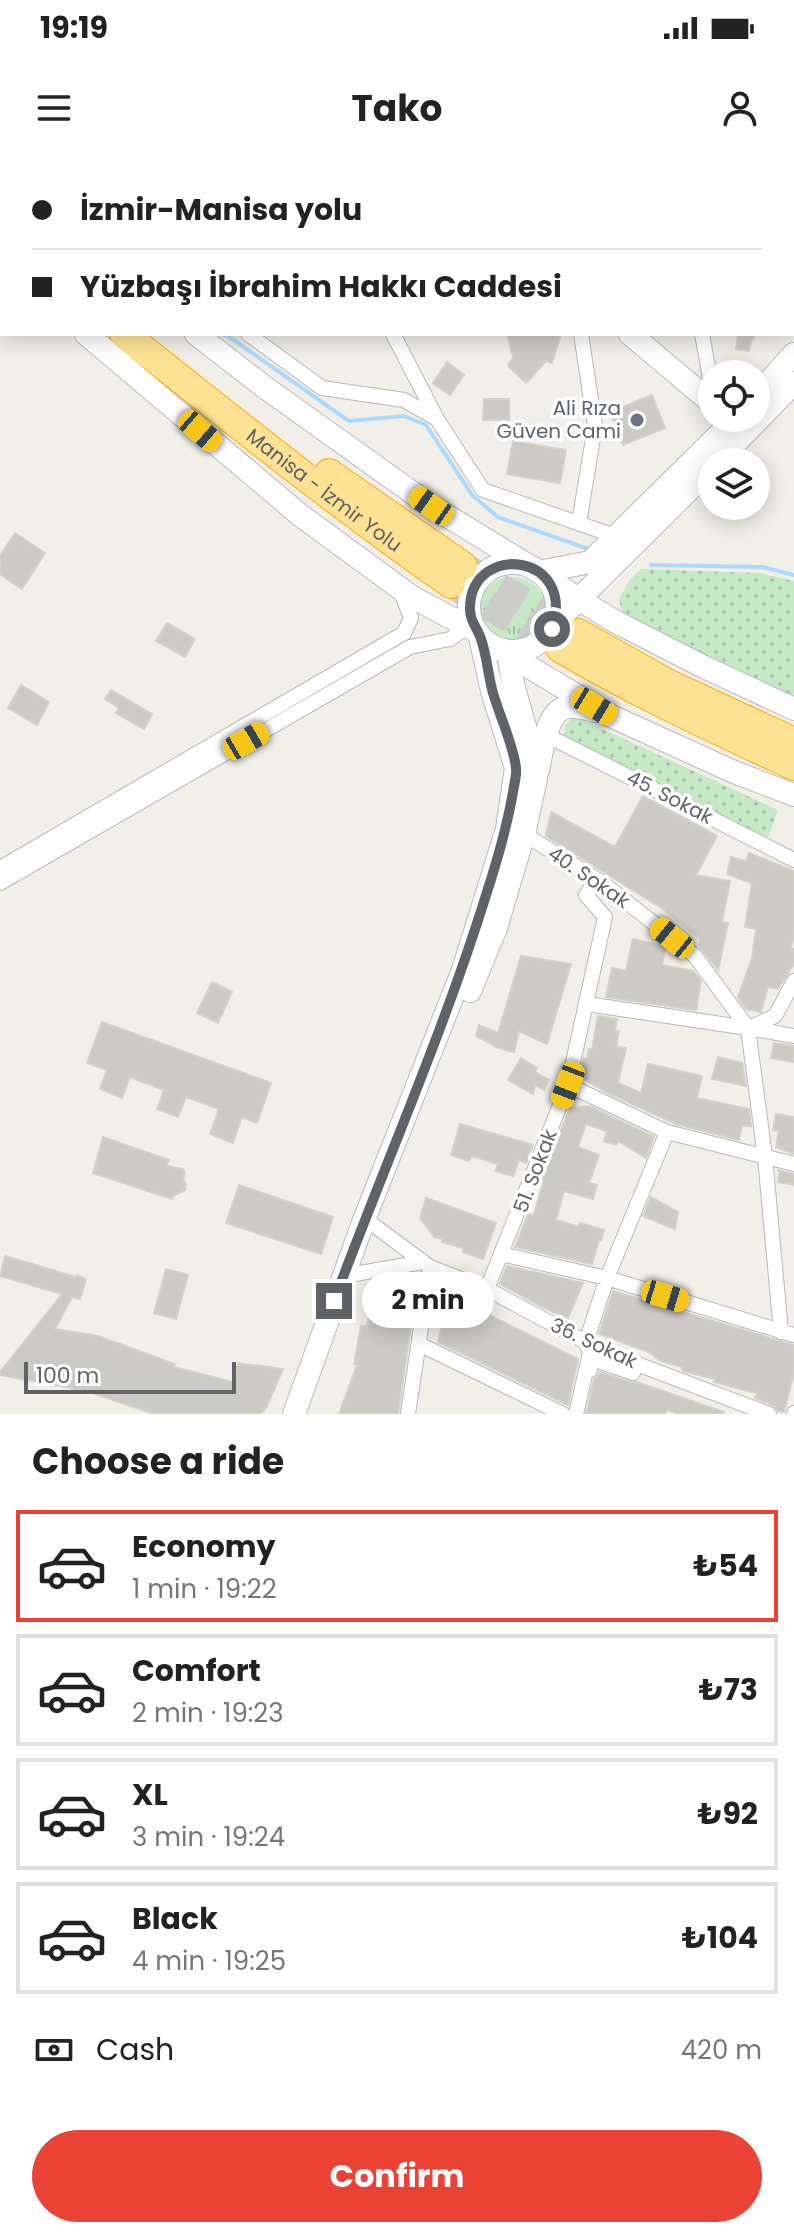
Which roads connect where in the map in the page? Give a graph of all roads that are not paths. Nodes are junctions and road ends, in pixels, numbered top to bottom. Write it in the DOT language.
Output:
graph roads {
  1 [pos="88,336"];
  2 [pos="127,336"];
  3 [pos="157,336"];
  4 [pos="199,336"];
  5 [pos="251,336"];
  6 [pos="394,336"];
  7 [pos="581,336"];
  8 [pos="632,336"];
  9 [pos="702,336"];
  10 [pos="794,354"];
  11 [pos="707,360"];
  12 [pos="770,381"];
  13 [pos="794,383"];
  14 [pos="698,391"];
  15 [pos="437,419"];
  16 [pos="722,442"];
  17 [pos="579,523"];
  18 [pos="615,536"];
  19 [pos="539,572"];
  20 [pos="398,586"];
  21 [pos="578,599"];
  22 [pos="474,632"];
  23 [pos="563,637"];
  24 [pos="508,651"];
  25 [pos="794,709"];
  26 [pos="611,716"];
  27 [pos="546,735"];
  28 [pos="794,742"];
  29 [pos="794,766"];
  30 [pos="536,779"];
  31 [pos="794,795"];
  32 [pos="524,834"];
  33 [pos="794,860"];
  34 [pos="0,868"];
  35 [pos="596,880"];
  36 [pos="0,883"];
  37 [pos="794,981"];
  38 [pos="587,1004"];
  39 [pos="748,1028"];
  40 [pos="794,1036"];
  41 [pos="568,1085"];
  42 [pos="667,1132"];
  43 [pos="765,1157"];
  44 [pos="794,1164"];
  45 [pos="372,1224"];
  46 [pos="501,1254"];
  47 [pos="427,1264"];
  48 [pos="355,1274"];
  49 [pos="607,1278"];
  50 [pos="487,1289"];
  51 [pos="787,1334"];
  52 [pos="586,1342"];
  53 [pos="419,1344"];
  54 [pos="294,1414"];
  55 [pos="310,1414"];
  56 [pos="408,1414"];
  57 [pos="563,1414"];
  58 [pos="579,1414"];
  59 [pos="743,1414"];
  60 [pos="769,1414"];
  1 -- 20 [label="main road"];
  2 -- 3 [label="highway, Manisa - İzmir Yolu"];
  4 -- 19 [label="main road"];
  5 -- 15 [label="street"];
  6 -- 15 [label="street"];
  7 -- 17 [label="street"];
  8 -- 14 [label="main road"];
  9 -- 11 [label="street"];
  10 -- 12 [label="main road"];
  13 -- 16 [label="main road"];
  15 -- 17 [label="street"];
  16 -- 18 [label="main road"];
  16 -- 21 [label="main road"];
  17 -- 18 [label="street"];
  18 -- 19 [label="main road"];
  19 -- 21 [label="main road"];
  19 -- 22 [label="main road"];
  19 -- 23 [label="main road"];
  20 -- 22 [label="main road"];
  20 -- 34 [label="street"];
  21 -- 23 [label="main road"];
  21 -- 25 [label="main road"];
  22 -- 24 [label="main road"];
  22 -- 36 [label="street"];
  22 -- 54 [label="main road"];
  23 -- 24 [label="main road"];
  23 -- 28 [label="highway"];
  23 -- 29 [label="highway"];
  24 -- 26 [label="main road"];
  24 -- 30 [label="main road"];
  26 -- 27 [label="main road"];
  26 -- 31 [label="main road"];
  27 -- 30 [label="main road"];
  27 -- 33 [label="street, 45. Sokak"];
  30 -- 32 [label="main road"];
  32 -- 35 [label="street, 40. Sokak"];
  32 -- 45 [label="main road"];
  35 -- 38 [label="street, 51. Sokak"];
  35 -- 39 [label="street, 40. Sokak"];
  37 -- 39 [label="street"];
  38 -- 39 [label="street"];
  38 -- 41 [label="street, 51. Sokak"];
  39 -- 40 [label="street"];
  39 -- 43 [label="street"];
  41 -- 42 [label="street"];
  41 -- 46 [label="street, 51. Sokak"];
  42 -- 43 [label="street"];
  42 -- 49 [label="street"];
  43 -- 44 [label="street"];
  43 -- 51 [label="street"];
  45 -- 47 [label="street, 36. Sokak"];
  45 -- 48 [label="main road"];
  46 -- 49 [label="street"];
  46 -- 50 [label="street, 51. Sokak"];
  47 -- 48 [label="street"];
  47 -- 50 [label="street, 36. Sokak"];
  47 -- 53 [label="street"];
  48 -- 55 [label="main road"];
  49 -- 51 [label="street"];
  49 -- 52 [label="street"];
  50 -- 52 [label="street, 36. Sokak"];
  52 -- 58 [label="street"];
  52 -- 60 [label="street, 36. Sokak"];
  53 -- 56 [label="street"];
  53 -- 57 [label="street"];
  58 -- 59 [label="street"];
}
